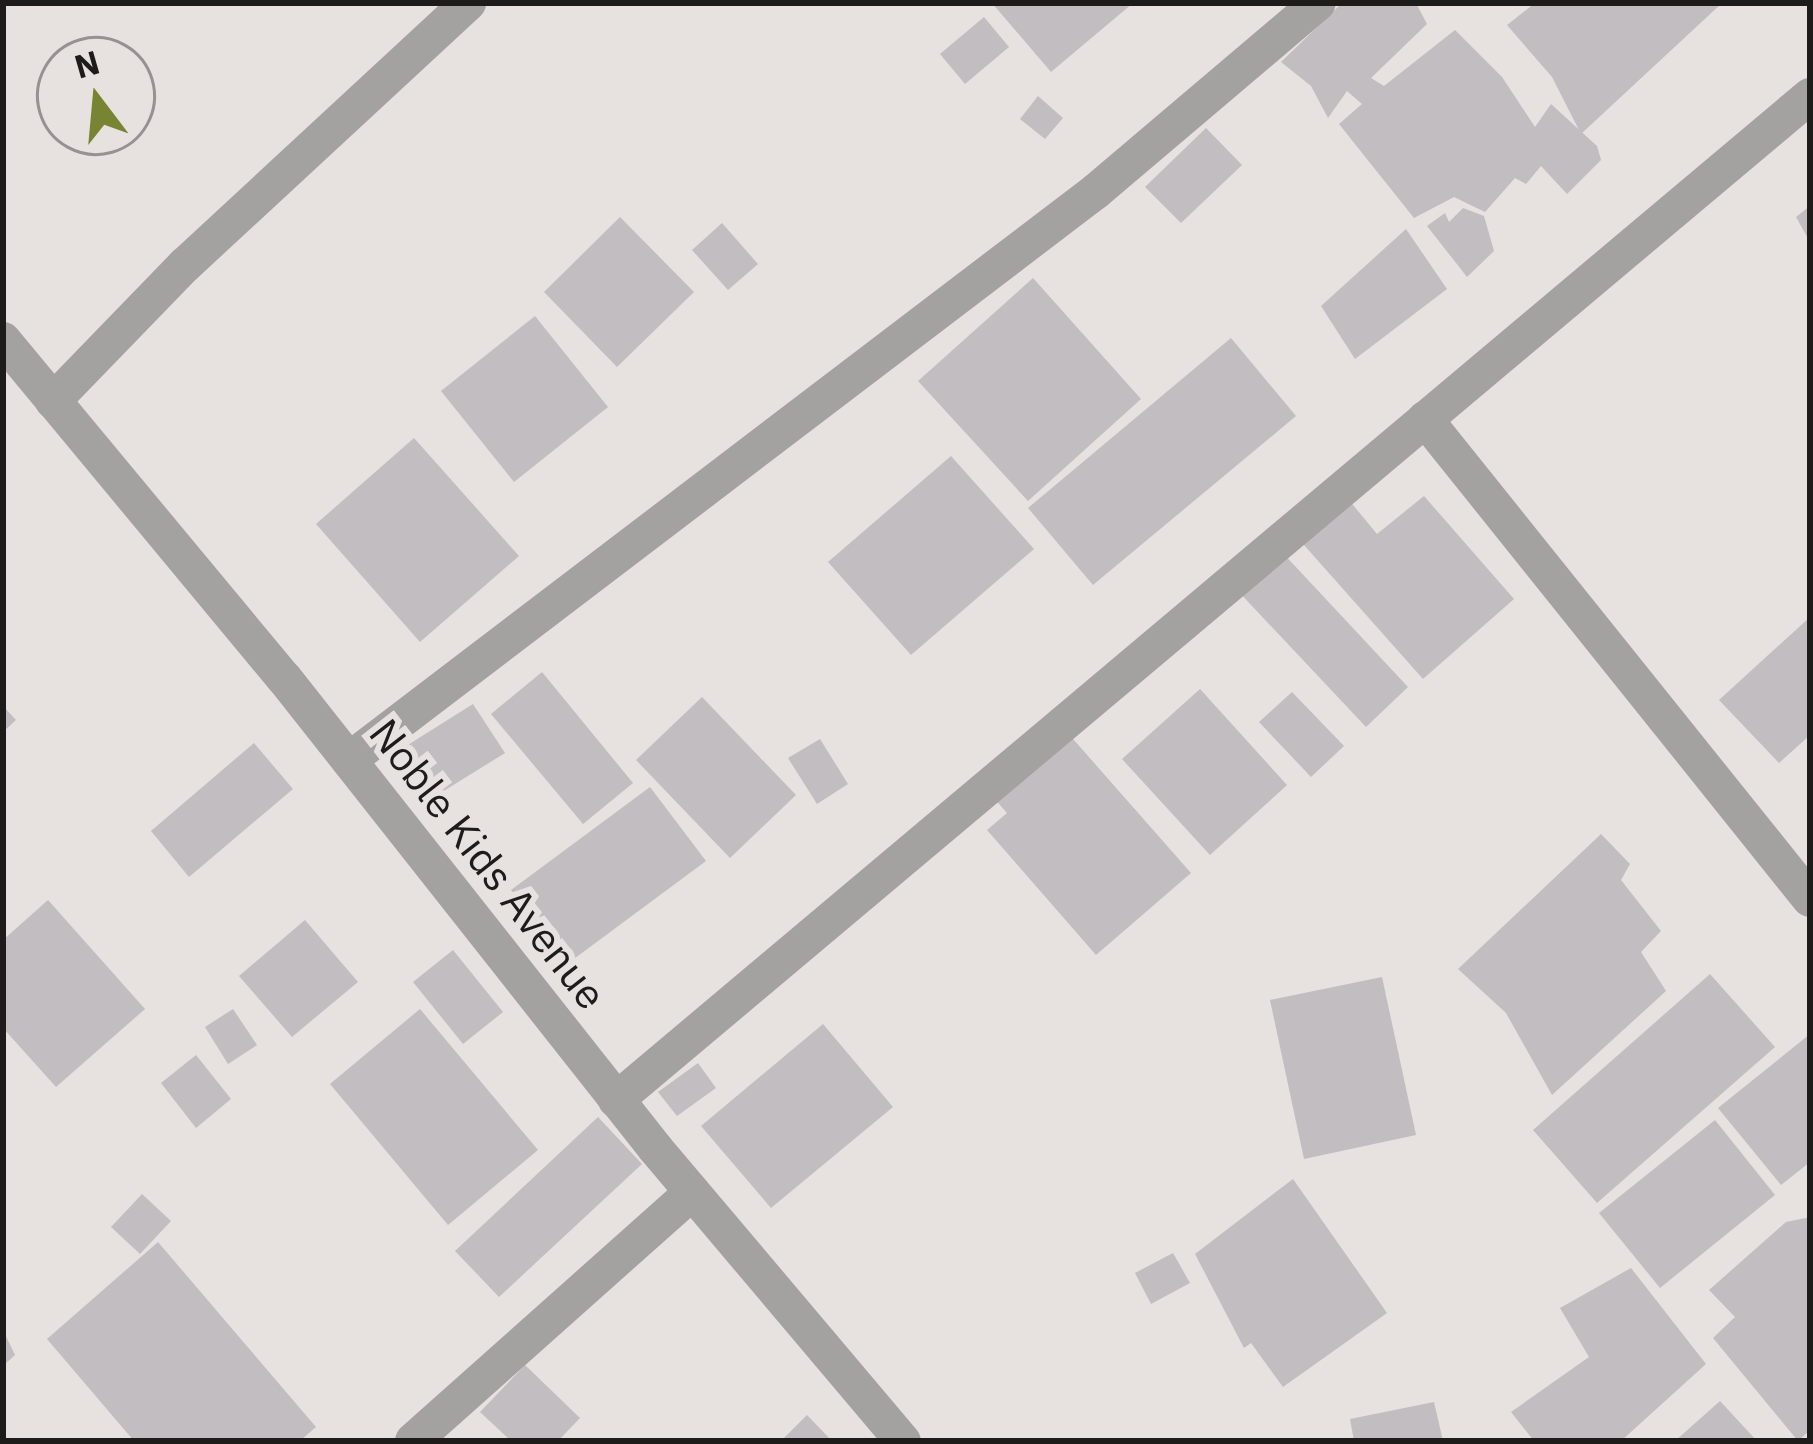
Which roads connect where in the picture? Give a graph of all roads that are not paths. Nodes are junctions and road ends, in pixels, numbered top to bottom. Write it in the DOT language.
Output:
graph roads {
  1 [pos="468,3"];
  2 [pos="1318,3"];
  3 [pos="1810,96"];
  4 [pos="3,340"];
  5 [pos="52,401"];
  6 [pos="1425,419"];
  7 [pos="349,760"];
  8 [pos="1810,899"];
  9 [pos="616,1100"];
  10 [pos="692,1192"];
  11 [pos="412,1441"];
  12 [pos="904,1441"];
  1 -- 5 [label="street"];
  2 -- 7 [label="street"];
  3 -- 6 [label="street"];
  4 -- 5 [label="street, Noble Kids Avenue"];
  5 -- 7 [label="street, Noble Kids Avenue"];
  6 -- 8 [label="street"];
  6 -- 9 [label="street"];
  7 -- 9 [label="street, Noble Kids Avenue"];
  9 -- 10 [label="street, Noble Kids Avenue"];
  10 -- 11 [label="street"];
  10 -- 12 [label="street, Noble Kids Avenue"];
}
